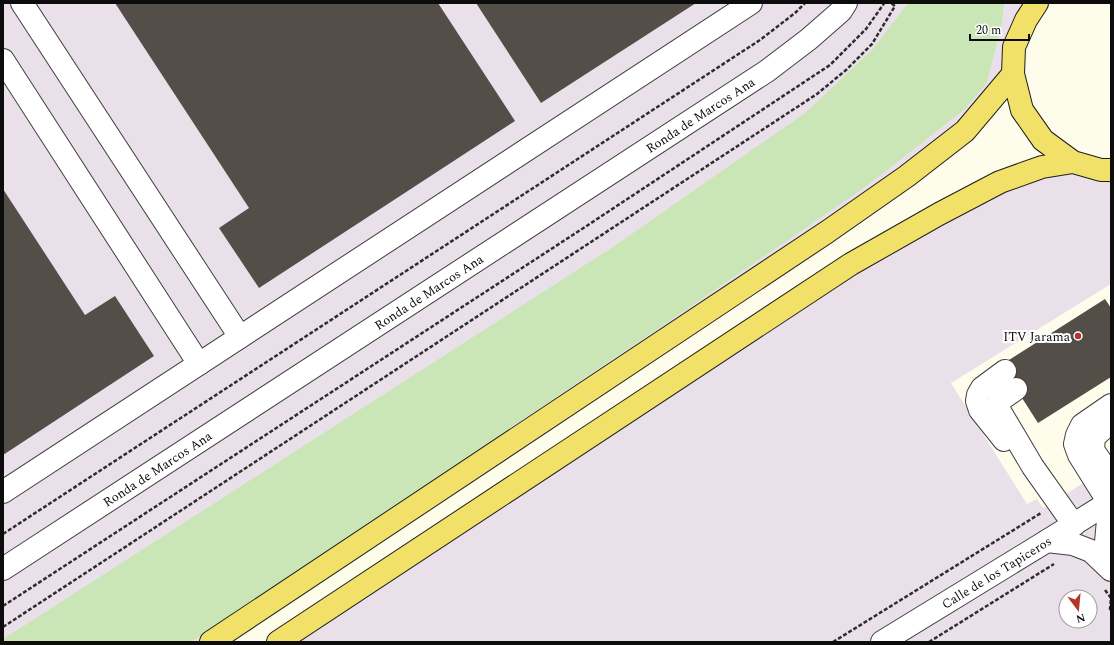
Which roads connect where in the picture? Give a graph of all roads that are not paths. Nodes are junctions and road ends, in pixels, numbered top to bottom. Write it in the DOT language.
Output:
graph roads {
  1 [pos="22,3"];
  2 [pos="751,3"];
  3 [pos="846,3"];
  4 [pos="1030,9"];
  5 [pos="3,60"];
  6 [pos="1013,74"];
  7 [pos="1073,162"];
  8 [pos="1111,170"];
  9 [pos="240,337"];
  10 [pos="199,364"];
  11 [pos="1111,405"];
  12 [pos="1111,422"];
  13 [pos="1111,476"];
  14 [pos="3,492"];
  15 [pos="1110,506"];
  16 [pos="1080,521"];
  17 [pos="1047,541"];
  18 [pos="1111,557"];
  19 [pos="3,569"];
  20 [pos="1107,578"];
  21 [pos="211,642"];
  22 [pos="278,642"];
  23 [pos="882,642"];
  1 -- 9 [label="street"];
  2 -- 9 [label="street"];
  3 -- 19 [label="street, Ronda de Marcos Ana"];
  4 -- 6 [label="main road"];
  5 -- 10 [label="street"];
  6 -- 7 [label="main road"];
  6 -- 21 [label="main road"];
  7 -- 8 [label="main road"];
  7 -- 22 [label="main road"];
  9 -- 10 [label="street"];
  10 -- 14 [label="street"];
  11 -- 15 [label="street"];
  12 -- 13 [label="street"];
  15 -- 16 [label="street, Calle de los Tapiceros"];
  15 -- 18 [label="street"];
  16 -- 16 [label="street"];
  16 -- 17 [label="street, Calle de los Tapiceros"];
  17 -- 20 [label="street"];
  17 -- 23 [label="street, Calle de los Tapiceros"];
}
